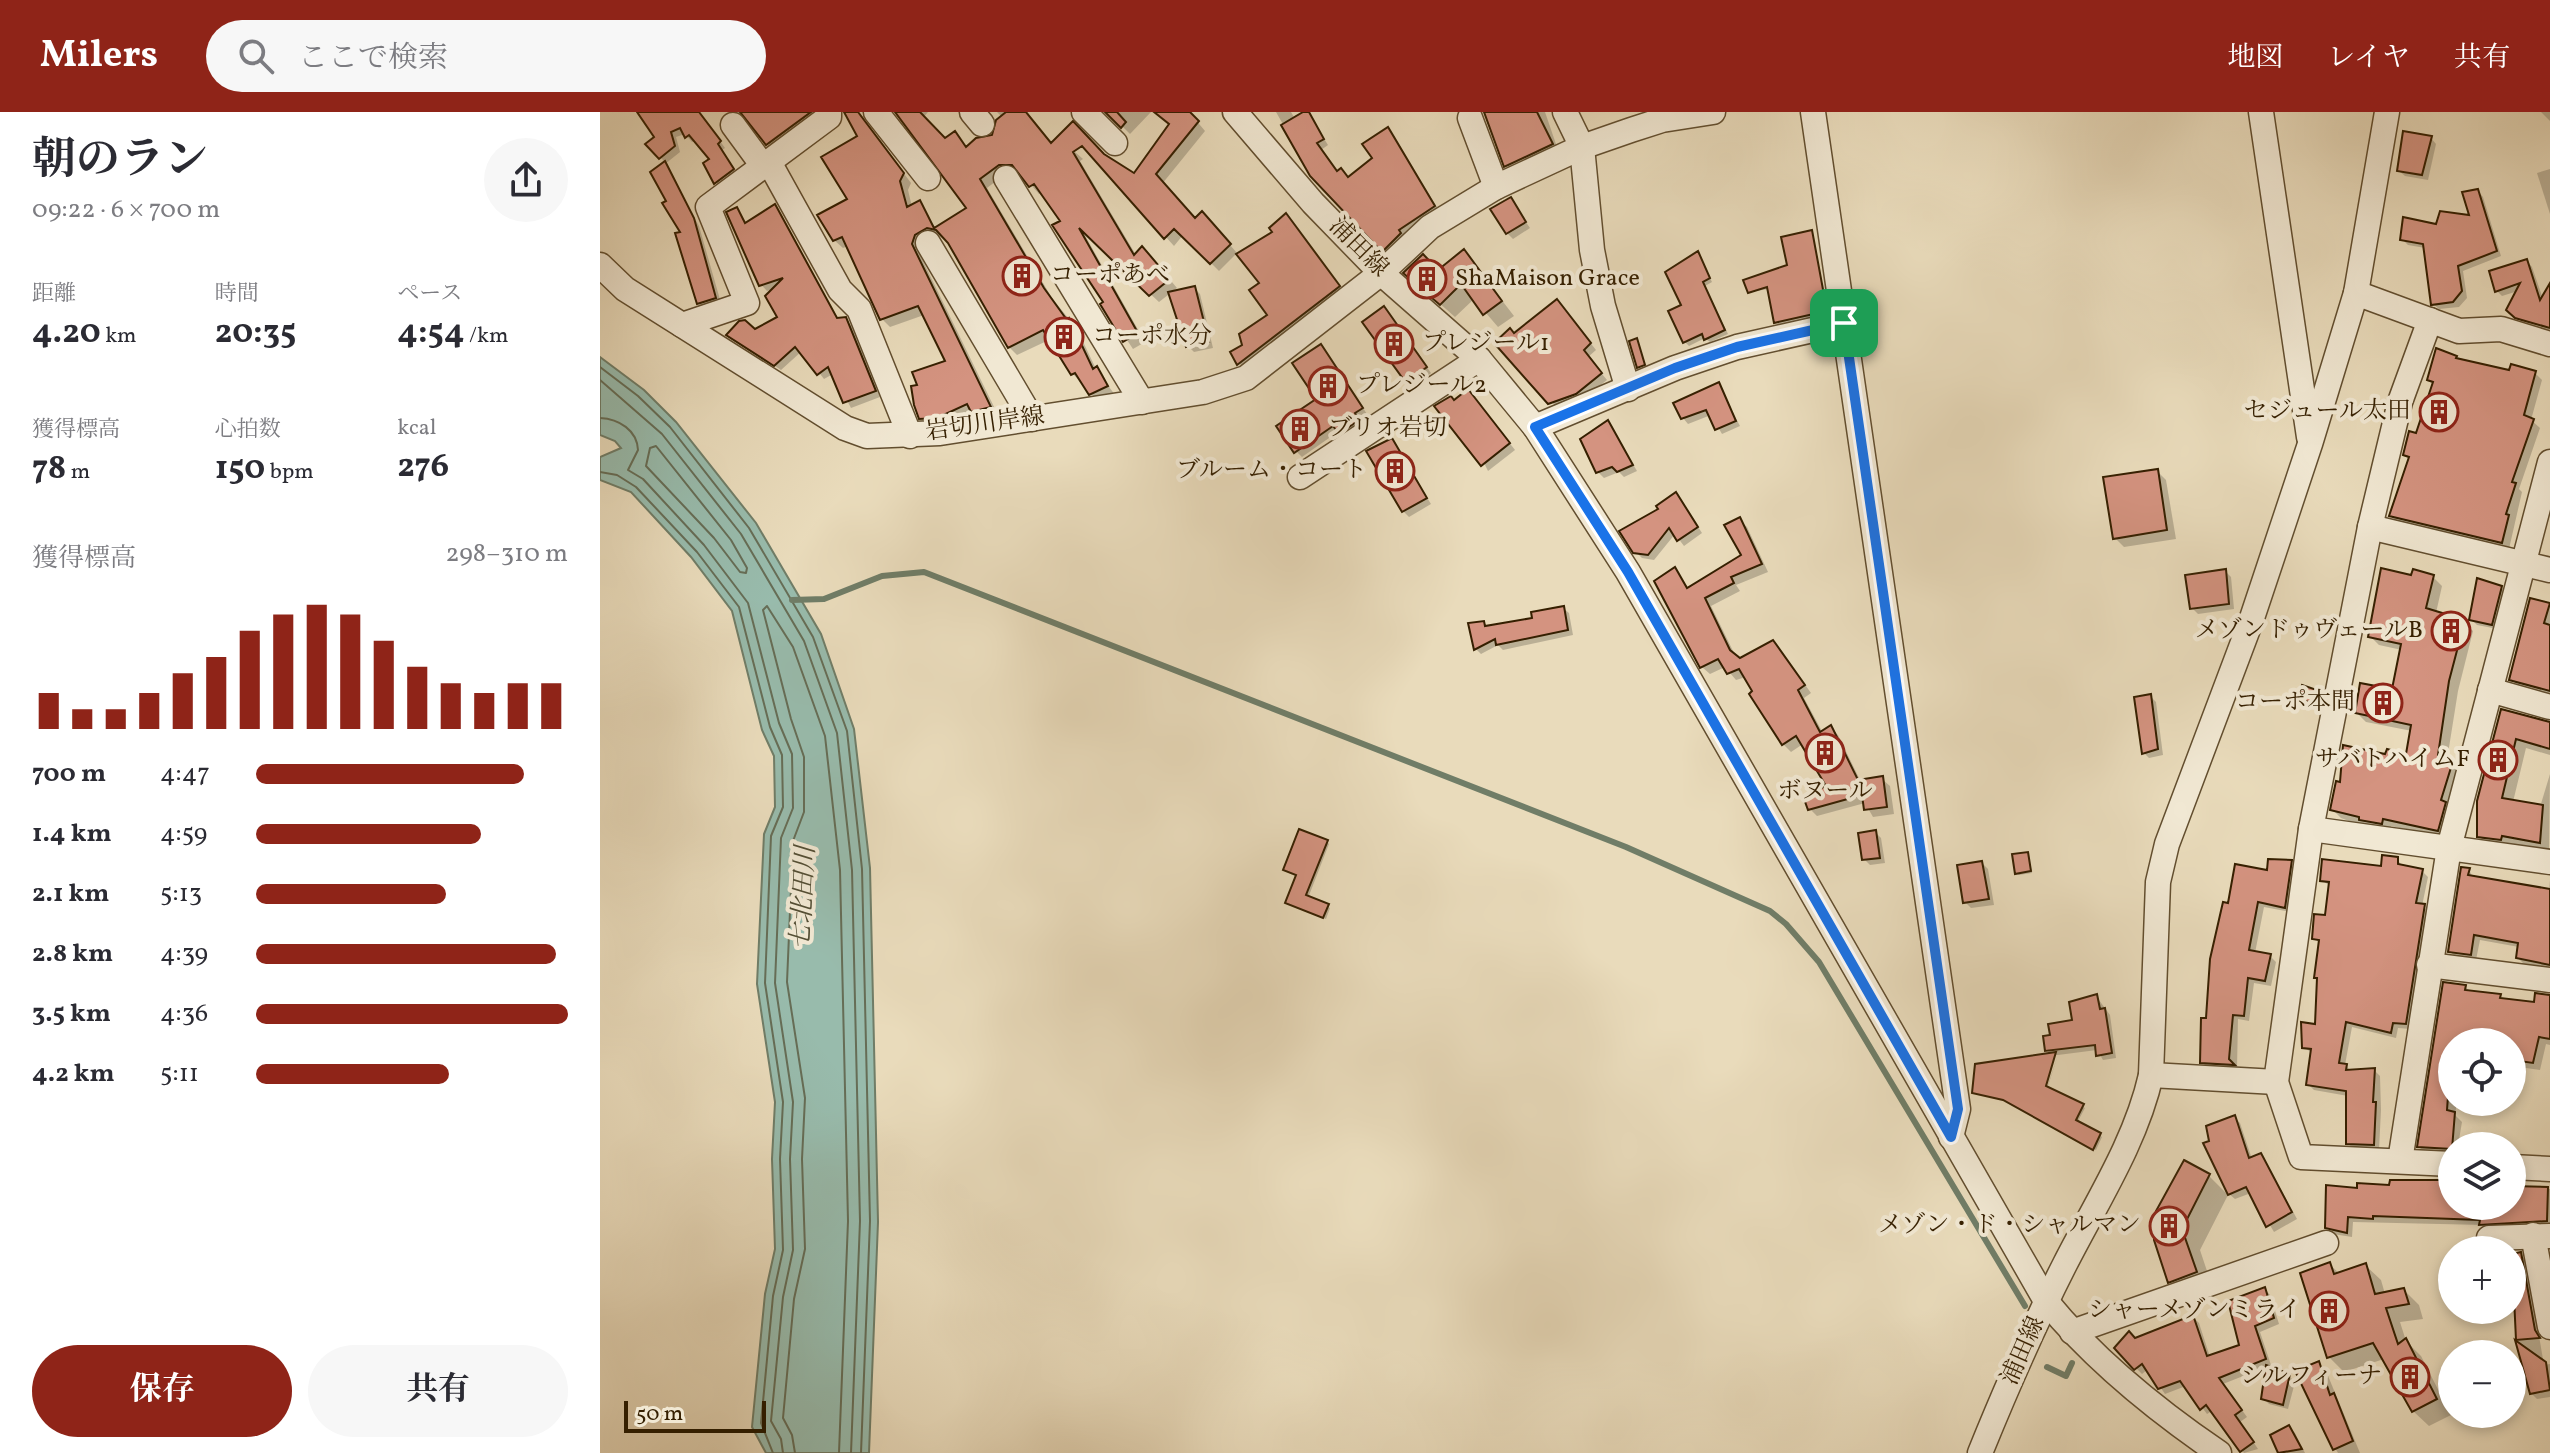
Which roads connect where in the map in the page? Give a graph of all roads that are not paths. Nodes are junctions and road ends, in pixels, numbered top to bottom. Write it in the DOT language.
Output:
graph roads {
  1 [pos="829,112"];
  2 [pos="876,112"];
  3 [pos="1084,112"];
  4 [pos="1235,112"];
  5 [pos="1565,112"];
  6 [pos="1713,112"];
  7 [pos="1813,112"];
  8 [pos="2261,112"];
  9 [pos="2387,112"];
  10 [pos="1470,118"];
  11 [pos="733,125"];
  12 [pos="1115,143"];
  13 [pos="1582,147"];
  14 [pos="766,164"];
  15 [pos="928,178"];
  16 [pos="1006,178"];
  17 [pos="1496,187"];
  18 [pos="928,243"];
  19 [pos="600,265"];
  20 [pos="1381,273"];
  21 [pos="2356,293"];
  22 [pos="2430,320"];
  23 [pos="1844,323"];
  24 [pos="682,325"];
  25 [pos="2550,344"];
  26 [pos="1479,359"];
  27 [pos="1628,389"];
  28 [pos="1142,402"];
  29 [pos="1032,419"];
  30 [pos="1535,427"];
  31 [pos="910,436"];
  32 [pos="2310,444"];
  33 [pos="2550,462"];
  34 [pos="1300,477"];
  35 [pos="2370,527"];
  36 [pos="2524,563"];
  37 [pos="2550,570"];
  38 [pos="2490,690"];
  39 [pos="2550,707"];
  40 [pos="2311,829"];
  41 [pos="2449,848"];
  42 [pos="2550,862"];
  43 [pos="2429,965"];
  44 [pos="2550,980"];
  45 [pos="2151,1075"];
  46 [pos="2276,1082"];
  47 [pos="1951,1137"];
  48 [pos="2400,1161"];
  49 [pos="2438,1163"];
  50 [pos="2526,1168"];
  51 [pos="2550,1169"];
  52 [pos="2541,1235"];
  53 [pos="2326,1243"];
  54 [pos="2046,1301"];
  55 [pos="2550,1327"];
  56 [pos="2072,1332"];
  57 [pos="1980,1453"];
  58 [pos="2219,1453"];
  1 -- 14 [label="street"];
  2 -- 15 [label="street"];
  3 -- 12 [label="street"];
  4 -- 20 [label="street, 浦田線"];
  5 -- 13 [label="street"];
  6 -- 13 [label="street, 岩切川岸線"];
  7 -- 23 [label="street"];
  8 -- 32 [label="street"];
  9 -- 21 [label="street"];
  10 -- 17 [label="street"];
  11 -- 14 [label="street"];
  13 -- 17 [label="street, 岩切川岸線"];
  13 -- 27 [label="street"];
  14 -- 24 [label="street"];
  14 -- 31 [label="street"];
  16 -- 28 [label="street"];
  17 -- 20 [label="street, 岩切川岸線"];
  18 -- 29 [label="street"];
  19 -- 24 [label="street, 岩切川岸線"];
  20 -- 26 [label="street, 浦田線"];
  20 -- 28 [label="street, 岩切川岸線"];
  21 -- 22 [label="street"];
  21 -- 32 [label="street"];
  22 -- 25 [label="street"];
  22 -- 35 [label="street"];
  23 -- 27 [label="street"];
  23 -- 47 [label="street"];
  24 -- 31 [label="street, 岩切川岸線"];
  26 -- 30 [label="street, 浦田線"];
  26 -- 34 [label="street"];
  27 -- 30 [label="street"];
  28 -- 29 [label="street, 岩切川岸線"];
  29 -- 31 [label="street, 岩切川岸線"];
  30 -- 47 [label="street, 浦田線"];
  32 -- 45 [label="street"];
  33 -- 36 [label="street"];
  35 -- 36 [label="street"];
  35 -- 40 [label="street"];
  36 -- 37 [label="street"];
  36 -- 38 [label="street"];
  38 -- 39 [label="street"];
  38 -- 41 [label="street"];
  40 -- 41 [label="street"];
  40 -- 46 [label="street"];
  41 -- 42 [label="street"];
  41 -- 43 [label="street"];
  43 -- 44 [label="street"];
  43 -- 48 [label="street"];
  45 -- 46 [label="street"];
  45 -- 54 [label="street"];
  46 -- 48 [label="street"];
  47 -- 54 [label="street, 浦田線"];
  48 -- 49 [label="street"];
  50 -- 51 [label="street"];
  52 -- 55 [label="street"];
  53 -- 56 [label="street"];
  54 -- 56 [label="street"];
  54 -- 57 [label="street, 浦田線"];
  56 -- 58 [label="street"];
}
